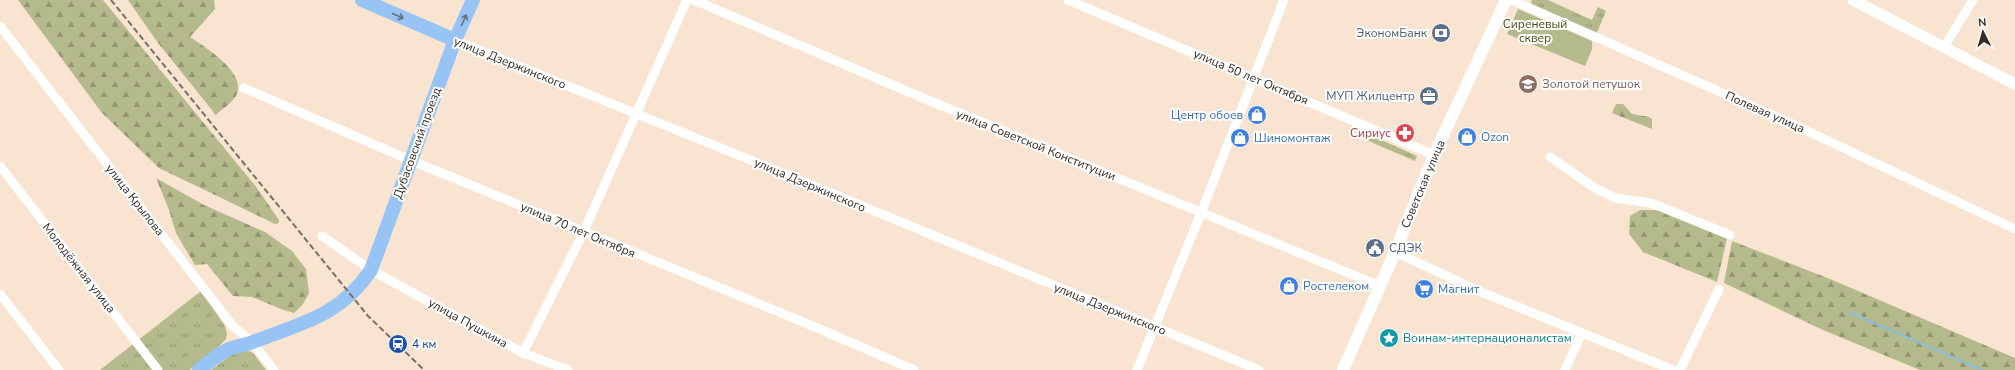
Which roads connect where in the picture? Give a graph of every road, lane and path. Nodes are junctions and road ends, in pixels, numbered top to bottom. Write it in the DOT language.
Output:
graph roads {
  1 [pos="362,0"];
  2 [pos="473,0"];
  3 [pos="687,0"];
  4 [pos="694,0"];
  5 [pos="1068,0"];
  6 [pos="1284,0"];
  7 [pos="1506,0"];
  8 [pos="1512,0"];
  9 [pos="1852,0"];
  10 [pos="1973,0"];
  11 [pos="0,26"];
  12 [pos="455,40"];
  13 [pos="1944,47"];
  14 [pos="1254,78"];
  15 [pos="2015,84"];
  16 [pos="244,88"];
  17 [pos="636,113"];
  18 [pos="1434,155"];
  19 [pos="1550,157"];
  20 [pos="410,160"];
  21 [pos="0,166"];
  22 [pos="1201,213"];
  23 [pos="2015,229"];
  24 [pos="583,233"];
  25 [pos="1730,235"];
  26 [pos="322,236"];
  27 [pos="1395,252"];
  28 [pos="371,270"];
  29 [pos="1380,286"];
  30 [pos="1719,289"];
  31 [pos="0,294"];
  32 [pos="1154,327"];
  33 [pos="1582,332"];
  34 [pos="252,342"];
  35 [pos="523,353"];
  36 [pos="59,370"];
  37 [pos="158,370"];
  38 [pos="199,370"];
  39 [pos="274,370"];
  40 [pos="568,370"];
  41 [pos="914,370"];
  42 [pos="1136,370"];
  43 [pos="1259,370"];
  44 [pos="1343,370"];
  45 [pos="1565,370"];
  46 [pos="1673,370"];
  47 [pos="1680,370"];
  1 -- 12 [label="main road, улица Дзержинского, one-way"];
  12 -- 2 [label="main road, Дубасовский проезд, one-way"];
  3 -- 17 [label="street"];
  4 -- 22 [label="street, улица Советской Конституции"];
  5 -- 14 [label="street, улица 50 лет Октября"];
  6 -- 14 [label="street"];
  7 -- 18 [label="main road, Советская улица"];
  8 -- 23 [label="street, Полевая улица"];
  9 -- 13 [label="street"];
  10 -- 13 [label="street"];
  11 -- 34 [label="street, улица Крылова"];
  12 -- 17 [label="street, улица Дзержинского"];
  12 -- 20 [label="main road, Дубасовский проезд"];
  13 -- 15 [label="street"];
  14 -- 18 [label="street, улица 50 лет Октября"];
  14 -- 22 [label="street"];
  16 -- 20 [label="street, улица 70 лет Октября"];
  17 -- 24 [label="street"];
  17 -- 32 [label="street, улица Дзержинского"];
  18 -- 27 [label="main road, Советская улица"];
  19 -- 25 [label="street"];
  20 -- 24 [label="street, улица 70 лет Октября"];
  20 -- 28 [label="main road, Дубасовский проезд"];
  21 -- 37 [label="street, Молодёжная улица"];
  22 -- 29 [label="street, улица Советской Конституции"];
  22 -- 32 [label="street"];
  24 -- 35 [label="street"];
  24 -- 41 [label="street, улица 70 лет Октября"];
  26 -- 28 [label="street, улица Пушкина"];
  27 -- 29 [label="main road, Советская улица"];
  27 -- 33 [label="street"];
  28 -- 34 [label="main road, Дубасовский проезд"];
  28 -- 35 [label="street, улица Пушкина"];
  29 -- 44 [label="main road, Советская улица"];
  30 -- 47 [label="street"];
  31 -- 36 [label="street"];
  32 -- 42 [label="street"];
  32 -- 43 [label="street, улица Дзержинского"];
  33 -- 45 [label="street"];
  33 -- 46 [label="street"];
  34 -- 38 [label="main road, Дубасовский проезд"];
  34 -- 39 [label="street, улица Крылова"];
  35 -- 40 [label="street, улица Пушкина"];
}
